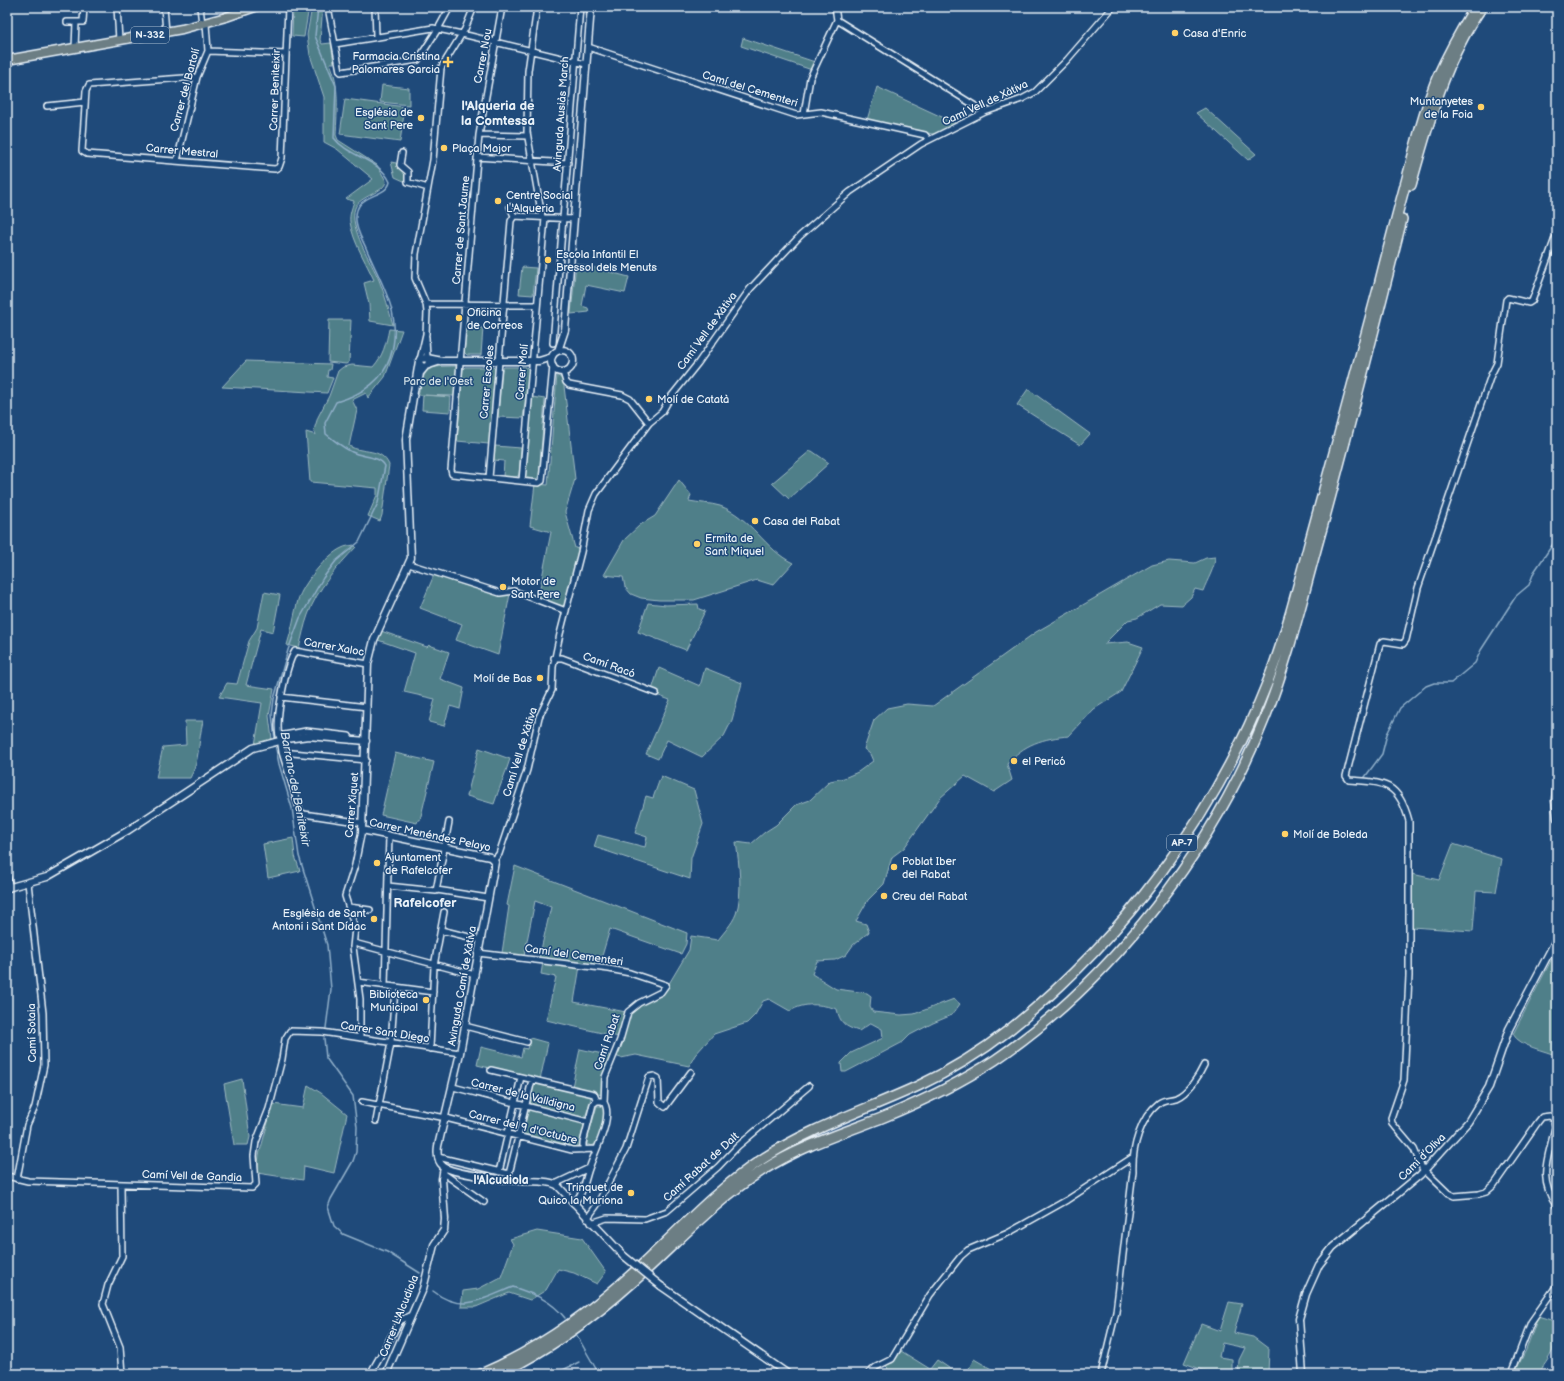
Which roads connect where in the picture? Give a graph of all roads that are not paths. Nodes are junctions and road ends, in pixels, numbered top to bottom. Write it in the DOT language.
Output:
graph roads {
  1 [pos="84,7"];
  2 [pos="117,7"];
  3 [pos="164,7"];
  4 [pos="200,7"];
  5 [pos="255,7"];
  6 [pos="328,7"];
  7 [pos="375,7"];
  8 [pos="450,7"];
  9 [pos="474,7"];
  10 [pos="502,7"];
  11 [pos="537,7"];
  12 [pos="580,7"];
  13 [pos="591,7"];
  14 [pos="835,7"];
  15 [pos="1113,7"];
  16 [pos="1475,7"];
  17 [pos="1482,7"];
  18 [pos="1486,7"];
  19 [pos="288,9"];
  20 [pos="837,20"];
  21 [pos="67,22"];
  22 [pos="76,22"];
  23 [pos="204,24"];
  24 [pos="1472,24"];
  25 [pos="438,29"];
  26 [pos="166,32"];
  27 [pos="462,34"];
  28 [pos="376,37"];
  29 [pos="120,40"];
  30 [pos="496,42"];
  31 [pos="335,44"];
  32 [pos="588,47"];
  33 [pos="75,48"];
  34 [pos="208,51"];
  35 [pos="531,51"];
  36 [pos="286,54"];
  37 [pos="7,60"];
  38 [pos="575,62"];
  39 [pos="586,64"];
  40 [pos="197,77"];
  41 [pos="85,102"];
  42 [pos="47,106"];
  43 [pos="984,112"];
  44 [pos="804,114"];
  45 [pos="479,135"];
  46 [pos="527,136"];
  47 [pos="929,140"];
  48 [pos="402,153"];
  49 [pos="477,157"];
  50 [pos="177,160"];
  51 [pos="533,160"];
  52 [pos="568,163"];
  53 [pos="279,167"];
  54 [pos="428,188"];
  55 [pos="510,207"];
  56 [pos="514,216"];
  57 [pos="543,217"];
  58 [pos="563,218"];
  59 [pos="574,219"];
  60 [pos="1557,233"];
  61 [pos="426,304"];
  62 [pos="464,304"];
  63 [pos="504,304"];
  64 [pos="537,305"];
  65 [pos="565,330"];
  66 [pos="426,334"];
  67 [pos="553,343"];
  68 [pos="558,351"];
  69 [pos="566,351"];
  70 [pos="552,357"];
  71 [pos="427,358"];
  72 [pos="419,360"];
  73 [pos="536,360"];
  74 [pos="442,361"];
  75 [pos="461,361"];
  76 [pos="499,361"];
  77 [pos="426,366"];
  78 [pos="552,366"];
  79 [pos="563,372"];
  80 [pos="413,399"];
  81 [pos="649,422"];
  82 [pos="489,478"];
  83 [pos="522,481"];
  84 [pos="409,564"];
  85 [pos="566,611"];
  86 [pos="554,658"];
  87 [pos="368,664"];
  88 [pos="656,693"];
  89 [pos="281,698"];
  90 [pos="367,707"];
  91 [pos="279,739"];
  92 [pos="366,741"];
  93 [pos="282,752"];
  94 [pos="366,760"];
  95 [pos="1557,780"];
  96 [pos="513,809"];
  97 [pos="1557,818"];
  98 [pos="450,822"];
  99 [pos="363,823"];
  100 [pos="362,830"];
  101 [pos="389,835"];
  102 [pos="444,848"];
  103 [pos="494,860"];
  104 [pos="7,875"];
  105 [pos="28,883"];
  106 [pos="388,886"];
  107 [pos="9,888"];
  108 [pos="435,889"];
  109 [pos="488,898"];
  110 [pos="349,907"];
  111 [pos="370,910"];
  112 [pos="444,912"];
  113 [pos="441,930"];
  114 [pos="1557,938"];
  115 [pos="480,940"];
  116 [pos="354,943"];
  117 [pos="385,951"];
  118 [pos="478,953"];
  119 [pos="434,964"];
  120 [pos="475,975"];
  121 [pos="358,982"];
  122 [pos="666,985"];
  123 [pos="385,986"];
  124 [pos="395,988"];
  125 [pos="433,992"];
  126 [pos="465,1026"];
  127 [pos="322,1032"];
  128 [pos="360,1038"];
  129 [pos="527,1042"];
  130 [pos="391,1043"];
  131 [pos="430,1049"];
  132 [pos="460,1053"];
  133 [pos="1204,1065"];
  134 [pos="491,1070"];
  135 [pos="691,1072"];
  136 [pos="521,1077"];
  137 [pos="532,1080"];
  138 [pos="809,1086"];
  139 [pos="453,1087"];
  140 [pos="598,1101"];
  141 [pos="362,1102"];
  142 [pos="604,1102"];
  143 [pos="515,1103"];
  144 [pos="379,1105"];
  145 [pos="526,1106"];
  146 [pos="446,1118"];
  147 [pos="376,1121"];
  148 [pos="588,1122"];
  149 [pos="508,1134"];
  150 [pos="519,1137"];
  151 [pos="596,1149"];
  152 [pos="583,1150"];
  153 [pos="438,1157"];
  154 [pos="1133,1157"];
  155 [pos="589,1168"];
  156 [pos="443,1170"];
  157 [pos="1425,1170"];
  158 [pos="499,1172"];
  159 [pos="7,1176"];
  160 [pos="17,1180"];
  161 [pos="555,1184"];
  162 [pos="121,1185"];
  163 [pos="484,1202"];
  164 [pos="573,1203"];
  165 [pos="1557,1207"];
  166 [pos="589,1221"];
  167 [pos="1557,1285"];
  168 [pos="409,1316"];
  169 [pos="122,1374"];
  170 [pos="370,1374"];
  171 [pos="386,1374"];
  172 [pos="481,1374"];
  173 [pos="499,1374"];
  174 [pos="788,1374"];
  175 [pos="868,1374"];
  176 [pos="1101,1374"];
  177 [pos="1303,1374"];
  178 [pos="1511,1374"];
  1 -- 22 [label="street"];
  2 -- 29 [label="street"];
  3 -- 26 [label="street"];
  4 -- 23 [label="street, Carrer del Bartolí"];
  5 -- 23 [label="highway, N-332"];
  6 -- 31 [label="street"];
  7 -- 28 [label="street"];
  8 -- 25 [label="street"];
  9 -- 27 [label="street"];
  10 -- 30 [label="street, Carrer Nou"];
  11 -- 35 [label="street, Carrer Molí"];
  12 -- 38 [label="street, Avinguda Ausiàs March"];
  13 -- 32 [label="street"];
  14 -- 20 [label="street"];
  15 -- 43 [label="street, Camí Vell de Xàtiva"];
  16 -- 172 [label="highway, AP-7"];
  17 -- 24 [label="highway, AP-7"];
  18 -- 24 [label="highway"];
  19 -- 36 [label="street, Carrer Beniteixir"];
  20 -- 43 [label="street"];
  20 -- 44 [label="street"];
  21 -- 22 [label="street"];
  22 -- 33 [label="street"];
  23 -- 26 [label="highway, N-332"];
  23 -- 34 [label="street, Carrer del Bartolí"];
  24 -- 173 [label="highway, AP-7"];
  25 -- 27 [label="street"];
  25 -- 28 [label="street"];
  25 -- 31 [label="street"];
  26 -- 29 [label="highway, N-332"];
  27 -- 30 [label="street"];
  27 -- 54 [label="street"];
  28 -- 31 [label="street"];
  29 -- 33 [label="highway, N-332"];
  30 -- 35 [label="street"];
  30 -- 45 [label="street, Carrer Nou"];
  32 -- 39 [label="street"];
  32 -- 44 [label="street, Camí del Cementeri"];
  33 -- 37 [label="highway, N-332"];
  34 -- 36 [label="street"];
  34 -- 40 [label="street, Carrer del Bartolí"];
  35 -- 38 [label="street"];
  35 -- 46 [label="street, Carrer Molí"];
  36 -- 53 [label="street, Carrer Beniteixir"];
  38 -- 39 [label="street"];
  38 -- 52 [label="street, Avinguda Ausiàs March"];
  39 -- 59 [label="street"];
  40 -- 41 [label="street"];
  40 -- 50 [label="street, Carrer del Bartolí"];
  41 -- 42 [label="street"];
  41 -- 50 [label="street, Carrer Mestral"];
  43 -- 47 [label="street, Camí Vell de Xàtiva"];
  44 -- 47 [label="street, Camí del Cementeri"];
  45 -- 46 [label="street"];
  45 -- 49 [label="street, Carrer Nou"];
  46 -- 51 [label="street, Carrer Molí"];
  47 -- 81 [label="street, Camí Vell de Xàtiva"];
  48 -- 54 [label="street"];
  49 -- 51 [label="street"];
  49 -- 62 [label="street, Carrer de Sant Jaume"];
  50 -- 53 [label="street, Carrer Mestral"];
  51 -- 52 [label="street"];
  51 -- 57 [label="street, Carrer Molí"];
  52 -- 58 [label="street, Avinguda Ausiàs March"];
  54 -- 61 [label="street"];
  55 -- 56 [label="street"];
  56 -- 57 [label="street"];
  56 -- 63 [label="street, Carrer Escoles"];
  57 -- 58 [label="street"];
  57 -- 64 [label="street, Carrer Molí"];
  58 -- 59 [label="street"];
  58 -- 67 [label="street, Avinguda Ausiàs March"];
  59 -- 65 [label="street"];
  60 -- 157 [label="street"];
  61 -- 62 [label="street"];
  61 -- 66 [label="street"];
  62 -- 63 [label="street"];
  62 -- 75 [label="street, Carrer de Sant Jaume"];
  63 -- 64 [label="street"];
  63 -- 76 [label="street, Carrer Escoles"];
  64 -- 73 [label="street, Carrer Molí"];
  65 -- 68 [label="street"];
  65 -- 69 [label="street"];
  66 -- 71 [label="street"];
  66 -- 72 [label="street"];
  68 -- 69 [label="street"];
  68 -- 70 [label="street"];
  69 -- 79 [label="street"];
  70 -- 73 [label="street"];
  70 -- 78 [label="street"];
  71 -- 72 [label="street"];
  71 -- 74 [label="street"];
  71 -- 77 [label="street"];
  72 -- 77 [label="street"];
  72 -- 80 [label="street"];
  73 -- 76 [label="street"];
  73 -- 78 [label="street"];
  73 -- 83 [label="street, Carrer Molí"];
  74 -- 75 [label="street"];
  74 -- 77 [label="street"];
  75 -- 76 [label="street"];
  75 -- 82 [label="street, Carrer de Sant Jaume"];
  76 -- 82 [label="street, Carrer Escoles"];
  77 -- 80 [label="street"];
  78 -- 79 [label="street"];
  78 -- 83 [label="street"];
  79 -- 81 [label="street"];
  80 -- 84 [label="street, Carrer Xiquet"];
  81 -- 85 [label="street, Camí Vell de Xàtiva"];
  82 -- 83 [label="street"];
  84 -- 85 [label="street"];
  84 -- 87 [label="street, Carrer Xiquet"];
  85 -- 86 [label="street, Camí Vell de Xàtiva"];
  86 -- 88 [label="street, Camí Racó"];
  86 -- 96 [label="street, Camí Vell de Xàtiva"];
  87 -- 89 [label="street, Carrer Xaloc"];
  87 -- 90 [label="street, Carrer Xiquet"];
  89 -- 90 [label="street"];
  89 -- 91 [label="street"];
  90 -- 92 [label="street, Carrer Xiquet"];
  91 -- 92 [label="street"];
  91 -- 93 [label="street"];
  91 -- 105 [label="street"];
  92 -- 94 [label="street, Carrer Xiquet"];
  93 -- 94 [label="street"];
  93 -- 99 [label="street"];
  94 -- 99 [label="street, Carrer Xiquet"];
  95 -- 97 [label="street"];
  96 -- 103 [label="street, Avinguda Camí de Xàtiva"];
  98 -- 102 [label="street"];
  99 -- 100 [label="street, Carrer Xiquet"];
  100 -- 101 [label="street, Carrer Menéndez Pelayo"];
  100 -- 110 [label="street, Carrer Xiquet"];
  101 -- 102 [label="street, Carrer Menéndez Pelayo"];
  101 -- 106 [label="street"];
  102 -- 103 [label="street, Carrer Menéndez Pelayo"];
  102 -- 108 [label="street"];
  103 -- 109 [label="street, Avinguda Camí de Xàtiva"];
  104 -- 107 [label="street"];
  105 -- 107 [label="street"];
  105 -- 160 [label="street, Camí Sotaia"];
  106 -- 108 [label="street"];
  106 -- 117 [label="street"];
  108 -- 109 [label="street"];
  109 -- 115 [label="street, Avinguda Camí de Xàtiva"];
  110 -- 111 [label="street"];
  110 -- 116 [label="street, Carrer Xiquet"];
  112 -- 113 [label="street"];
  113 -- 115 [label="street"];
  113 -- 119 [label="street"];
  114 -- 157 [label="street, Camí d’Oliva"];
  115 -- 118 [label="street, Avinguda Camí de Xàtiva"];
  116 -- 117 [label="street"];
  116 -- 121 [label="street, Carrer Xiquet"];
  117 -- 119 [label="street"];
  117 -- 123 [label="street"];
  118 -- 120 [label="street, Avinguda Camí de Xàtiva"];
  118 -- 122 [label="street, Camí del Cementeri"];
  119 -- 120 [label="street"];
  119 -- 125 [label="street"];
  120 -- 126 [label="street, Avinguda Camí de Xàtiva"];
  121 -- 123 [label="street"];
  121 -- 128 [label="street, Carrer Xiquet"];
  122 -- 142 [label="street, Camí Rabat"];
  123 -- 124 [label="street"];
  124 -- 125 [label="street"];
  124 -- 130 [label="street"];
  125 -- 131 [label="street"];
  126 -- 129 [label="street"];
  126 -- 132 [label="street, Avinguda Camí de Xàtiva"];
  127 -- 128 [label="street, Carrer Sant Diego"];
  127 -- 162 [label="street, Camí Vell de Gandia"];
  128 -- 130 [label="street, Carrer Sant Diego"];
  130 -- 131 [label="street, Carrer Sant Diego"];
  130 -- 144 [label="street"];
  131 -- 132 [label="street, Carrer Sant Diego"];
  132 -- 139 [label="street, Avinguda Camí de Xàtiva"];
  133 -- 154 [label="street"];
  134 -- 136 [label="street"];
  135 -- 166 [label="street"];
  136 -- 137 [label="street"];
  136 -- 143 [label="street"];
  137 -- 140 [label="street"];
  137 -- 145 [label="street"];
  138 -- 166 [label="street, Camí Rabat de Dalt"];
  139 -- 143 [label="street, Carrer de la Valldigna"];
  139 -- 146 [label="street, Avinguda Camí de Xàtiva"];
  140 -- 142 [label="street"];
  140 -- 148 [label="street"];
  141 -- 144 [label="street, Carrer del 9 d'Octubre"];
  142 -- 151 [label="street, Camí Rabat"];
  143 -- 145 [label="street, Carrer de la Valldigna"];
  143 -- 149 [label="street"];
  144 -- 146 [label="street, Carrer del 9 d'Octubre"];
  144 -- 147 [label="street"];
  145 -- 148 [label="street, Carrer de la Valldigna"];
  145 -- 150 [label="street"];
  146 -- 149 [label="street, Carrer del 9 d'Octubre"];
  146 -- 153 [label="street, Avinguda Camí de Xàtiva"];
  148 -- 152 [label="street"];
  149 -- 150 [label="street, Carrer del 9 d'Octubre"];
  149 -- 158 [label="street"];
  150 -- 152 [label="street, Carrer del 9 d'Octubre"];
  150 -- 158 [label="street"];
  151 -- 152 [label="street, Carrer del 9 d'Octubre"];
  151 -- 155 [label="street, Camí Rabat"];
  153 -- 156 [label="street"];
  153 -- 158 [label="street"];
  154 -- 175 [label="street"];
  154 -- 176 [label="street"];
  155 -- 161 [label="street"];
  155 -- 164 [label="street, Camí Rabat"];
  156 -- 161 [label="street"];
  156 -- 163 [label="street"];
  156 -- 168 [label="street, Carrer L'Alcudiola"];
  157 -- 165 [label="street"];
  157 -- 177 [label="street, Camí d’Oliva"];
  159 -- 160 [label="street, Camí Vell de Gandia"];
  160 -- 162 [label="street, Camí Vell de Gandia"];
  161 -- 164 [label="street"];
  162 -- 169 [label="street"];
  164 -- 166 [label="street"];
  166 -- 174 [label="street, bridge"];
  167 -- 178 [label="street"];
  168 -- 170 [label="street"];
  168 -- 171 [label="street, Carrer L'Alcudiola"];
}
